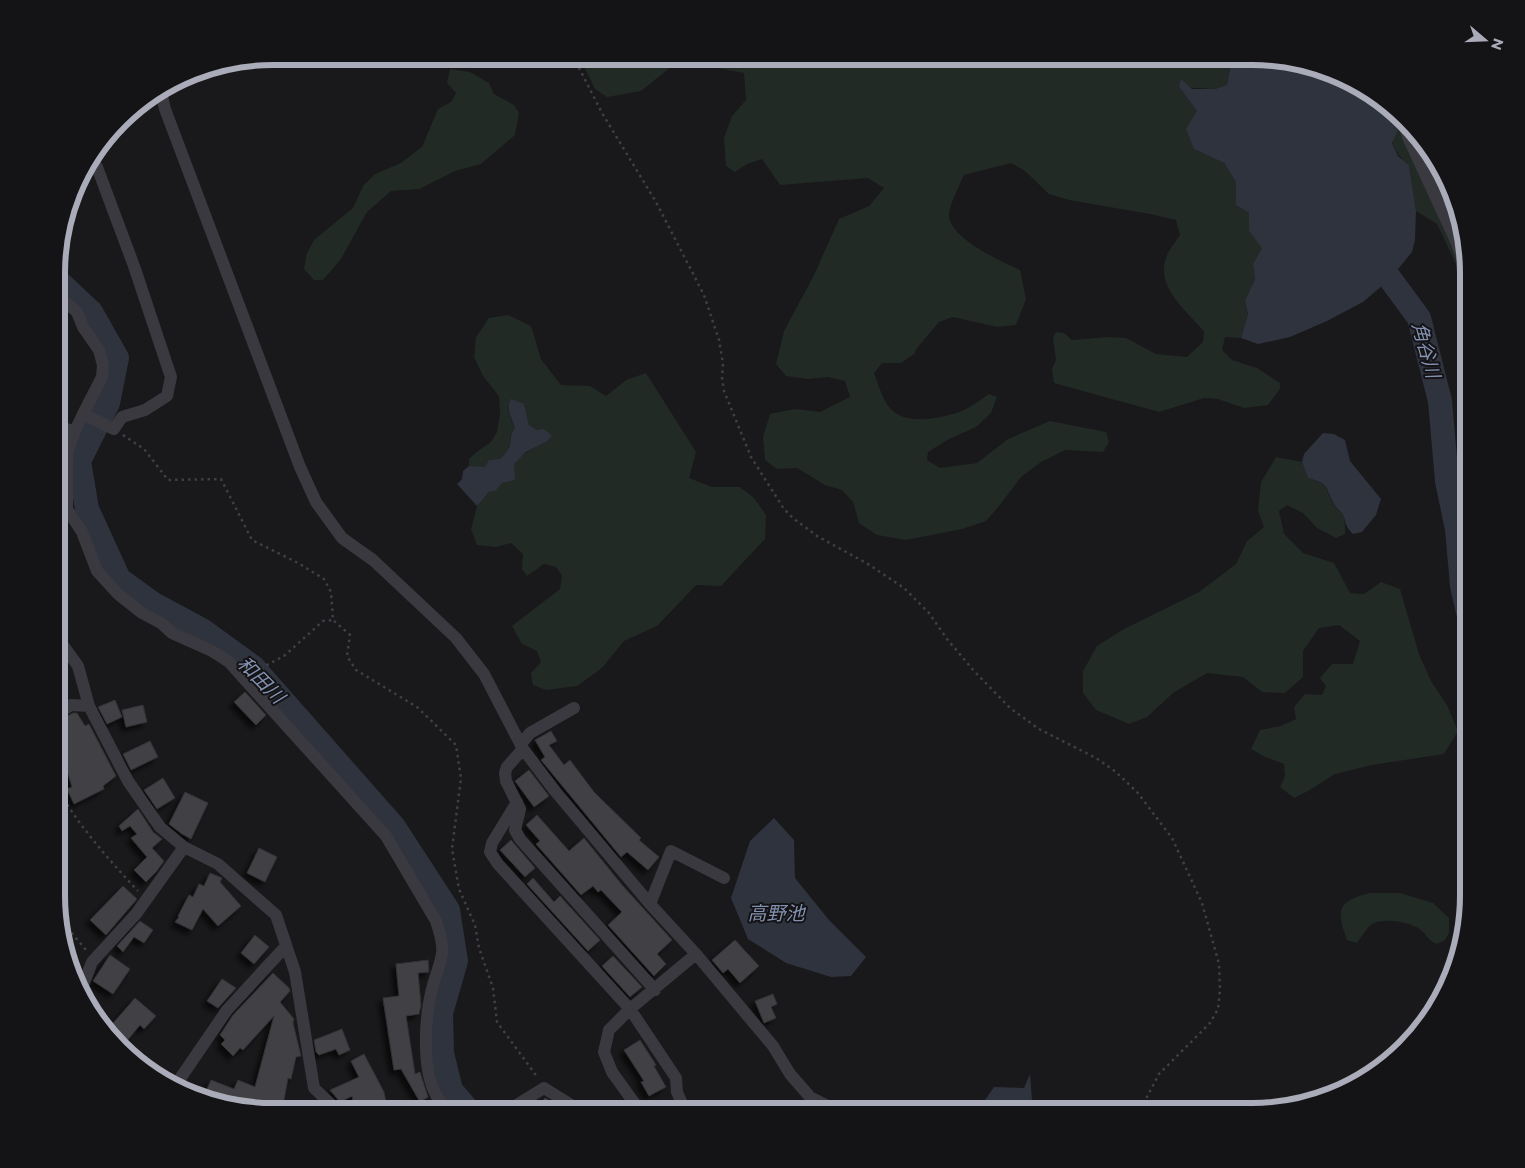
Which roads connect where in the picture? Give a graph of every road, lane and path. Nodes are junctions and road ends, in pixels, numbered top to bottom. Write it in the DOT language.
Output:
graph roads {
  1 [pos="578,65"];
  2 [pos="162,97"];
  3 [pos="1408,136"];
  4 [pos="96,165"];
  5 [pos="1458,248"];
  6 [pos="65,302"];
  7 [pos="83,414"];
  8 [pos="65,429"];
  9 [pos="114,429"];
  10 [pos="75,431"];
  11 [pos="333,620"];
  12 [pos="65,648"];
  13 [pos="265,666"];
  14 [pos="89,706"];
  15 [pos="574,708"];
  16 [pos="65,709"];
  17 [pos="522,747"];
  18 [pos="65,802"];
  19 [pos="517,802"];
  20 [pos="184,847"];
  21 [pos="724,878"];
  22 [pos="146,900"];
  23 [pos="650,904"];
  24 [pos="68,929"];
  25 [pos="286,946"];
  26 [pos="696,954"];
  27 [pos="92,962"];
  28 [pos="84,982"];
  29 [pos="655,990"];
  30 [pos="630,1009"];
  31 [pos="179,1081"];
  32 [pos="544,1088"];
  33 [pos="330,1103"];
  34 [pos="441,1103"];
  35 [pos="520,1103"];
  36 [pos="567,1103"];
  37 [pos="634,1103"];
  38 [pos="682,1103"];
  39 [pos="822,1103"];
  40 [pos="1144,1103"];
  1 -- 40 [label="path"];
  2 -- 17 [label="street"];
  3 -- 5 [label="street"];
  4 -- 9 [label="street"];
  6 -- 7 [label="street"];
  7 -- 9 [label="street"];
  7 -- 10 [label="street"];
  8 -- 10 [label="street"];
  9 -- 11 [label="path"];
  10 -- 34 [label="street"];
  11 -- 13 [label="path"];
  11 -- 32 [label="path"];
  12 -- 14 [label="street"];
  14 -- 16 [label="street"];
  14 -- 20 [label="street"];
  15 -- 17 [label="street"];
  17 -- 19 [label="street"];
  17 -- 23 [label="street"];
  18 -- 22 [label="path"];
  19 -- 29 [label="street"];
  19 -- 30 [label="street"];
  20 -- 22 [label="street"];
  20 -- 25 [label="street"];
  21 -- 23 [label="street"];
  22 -- 27 [label="street"];
  23 -- 26 [label="street"];
  24 -- 27 [label="path"];
  25 -- 31 [label="street"];
  25 -- 33 [label="street"];
  26 -- 29 [label="street"];
  26 -- 39 [label="street"];
  27 -- 28 [label="street"];
  29 -- 30 [label="street"];
  30 -- 37 [label="street"];
  30 -- 38 [label="street"];
  32 -- 35 [label="street"];
  32 -- 36 [label="street"];
}
